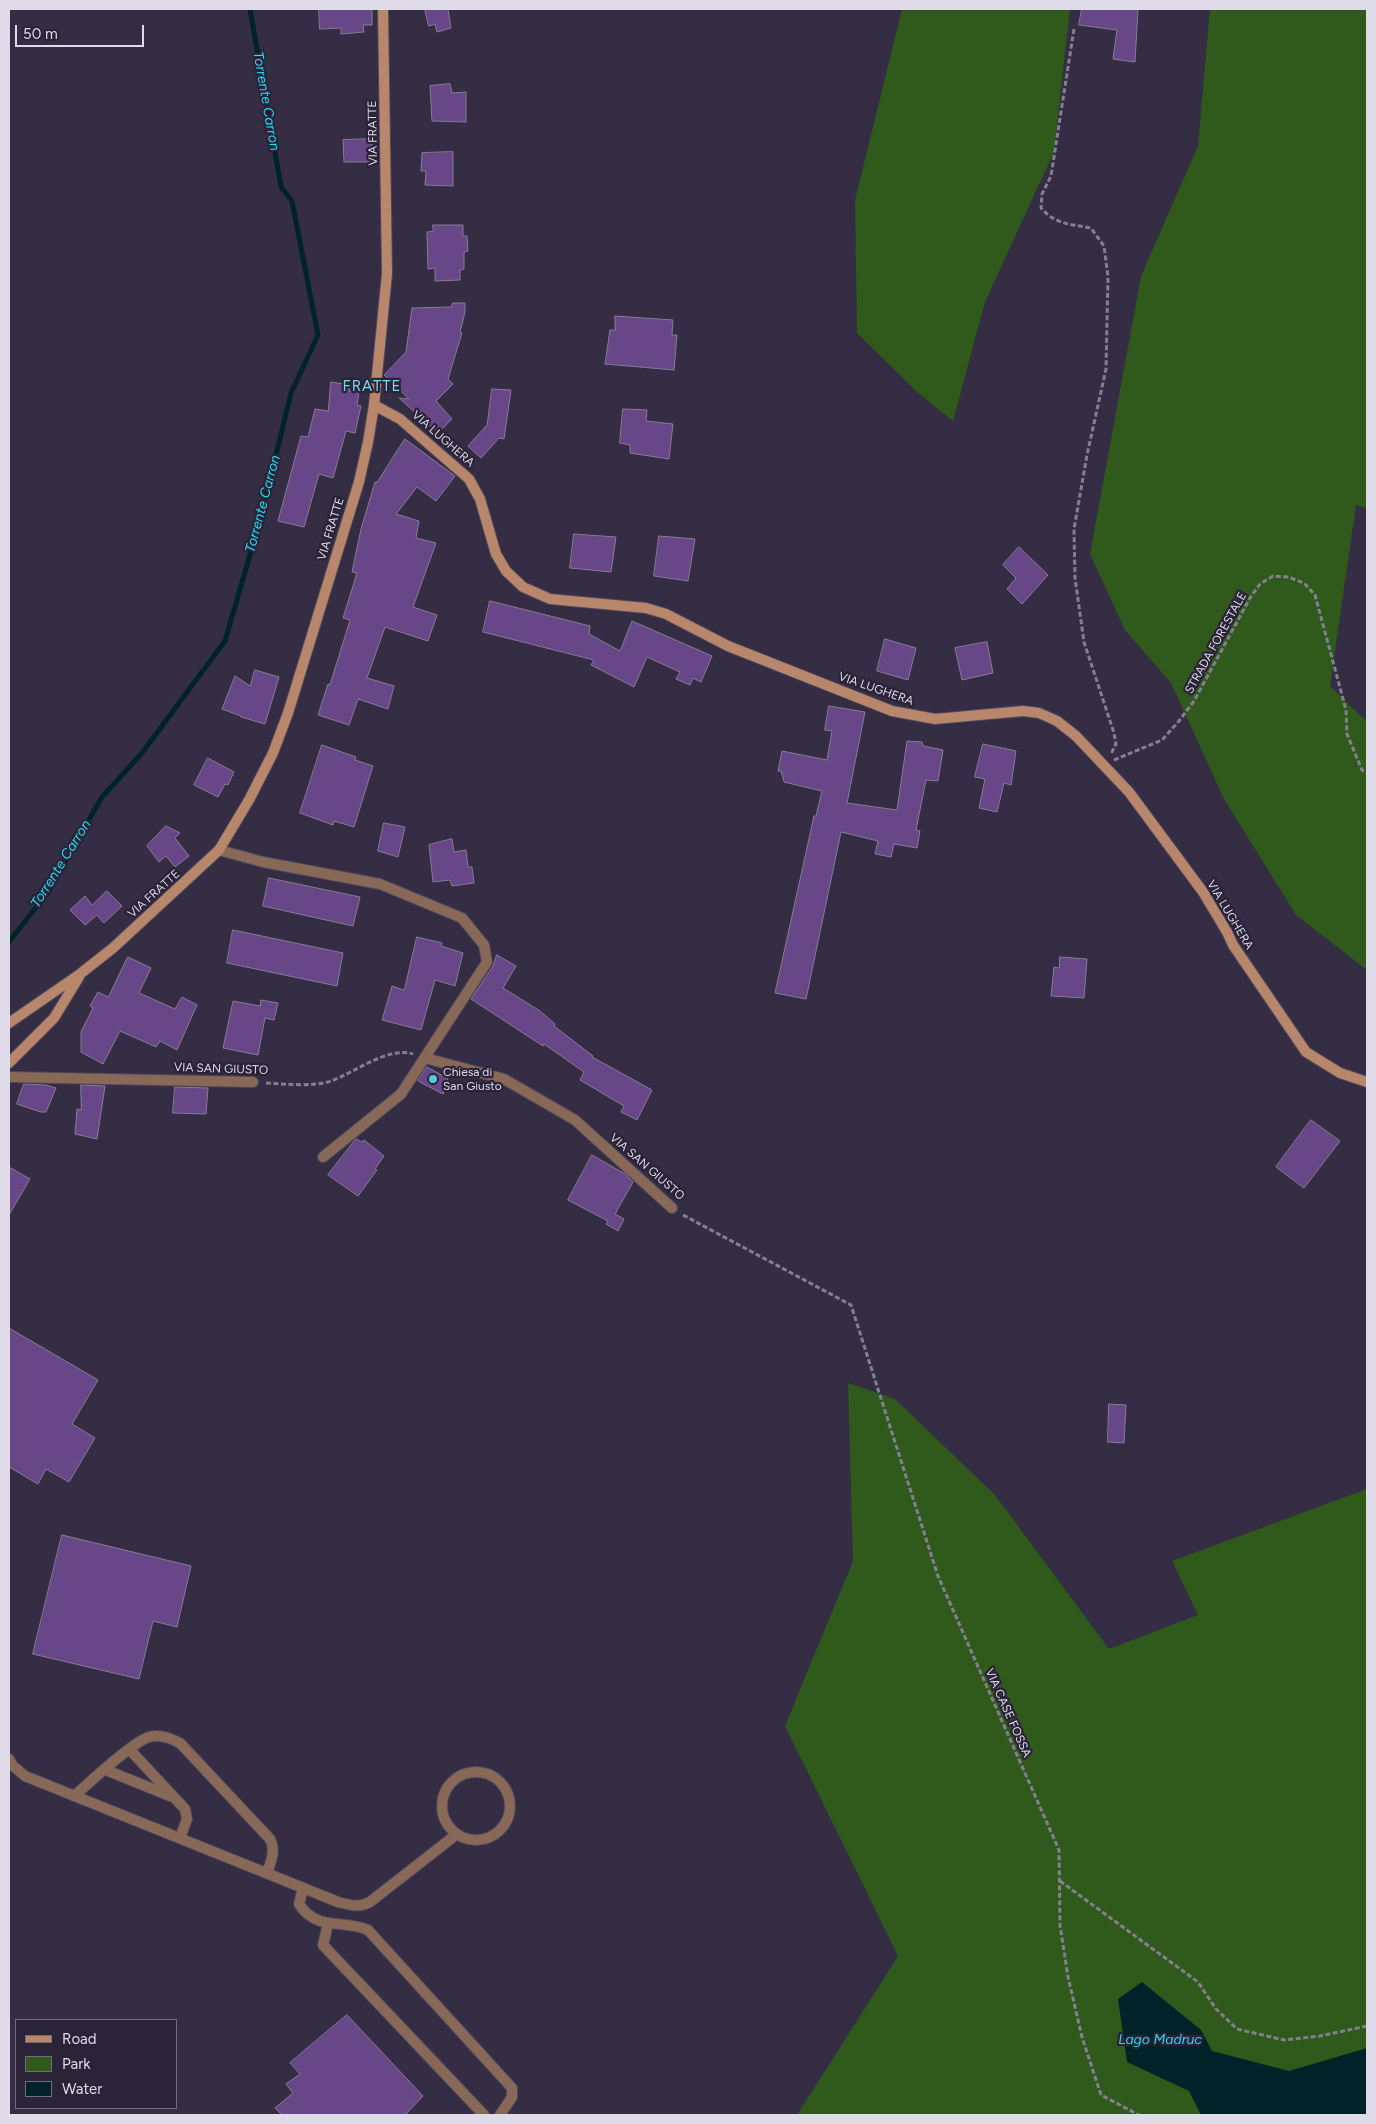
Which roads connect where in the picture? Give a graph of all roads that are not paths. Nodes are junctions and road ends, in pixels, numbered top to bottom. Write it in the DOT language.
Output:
graph roads {
  1 [pos="383,9"];
  2 [pos="374,405"];
  3 [pos="219,850"];
  4 [pos="80,974"];
  5 [pos="9,1023"];
  6 [pos="425,1058"];
  7 [pos="9,1062"];
  8 [pos="9,1077"];
  9 [pos="253,1082"];
  10 [pos="1367,1082"];
  11 [pos="323,1158"];
  12 [pos="672,1208"];
  13 [pos="130,1750"];
  14 [pos="9,1759"];
  15 [pos="106,1770"];
  16 [pos="74,1796"];
  17 [pos="174,1798"];
  18 [pos="457,1834"];
  19 [pos="180,1838"];
  20 [pos="267,1873"];
  21 [pos="303,1888"];
  22 [pos="328,1924"];
  23 [pos="484,2115"];
  24 [pos="500,2115"];
  1 -- 2 [label="street, VIA FRATTE"];
  2 -- 3 [label="street, VIA FRATTE"];
  2 -- 10 [label="street, VIA LUGHERA"];
  3 -- 4 [label="street, VIA FRATTE"];
  3 -- 6 [label="street"];
  4 -- 5 [label="street, VIA FRATTE"];
  4 -- 7 [label="street"];
  6 -- 11 [label="street"];
  6 -- 12 [label="street, VIA SAN GIUSTO"];
  8 -- 9 [label="street, VIA SAN GIUSTO"];
  13 -- 15 [label="street"];
  13 -- 17 [label="street"];
  13 -- 20 [label="street"];
  14 -- 16 [label="street"];
  15 -- 16 [label="street"];
  15 -- 17 [label="street"];
  16 -- 19 [label="street"];
  17 -- 19 [label="street"];
  18 -- 18 [label="street"];
  18 -- 21 [label="street"];
  19 -- 20 [label="street"];
  20 -- 21 [label="street"];
  21 -- 22 [label="street"];
  22 -- 23 [label="street"];
  22 -- 24 [label="street"];
}
